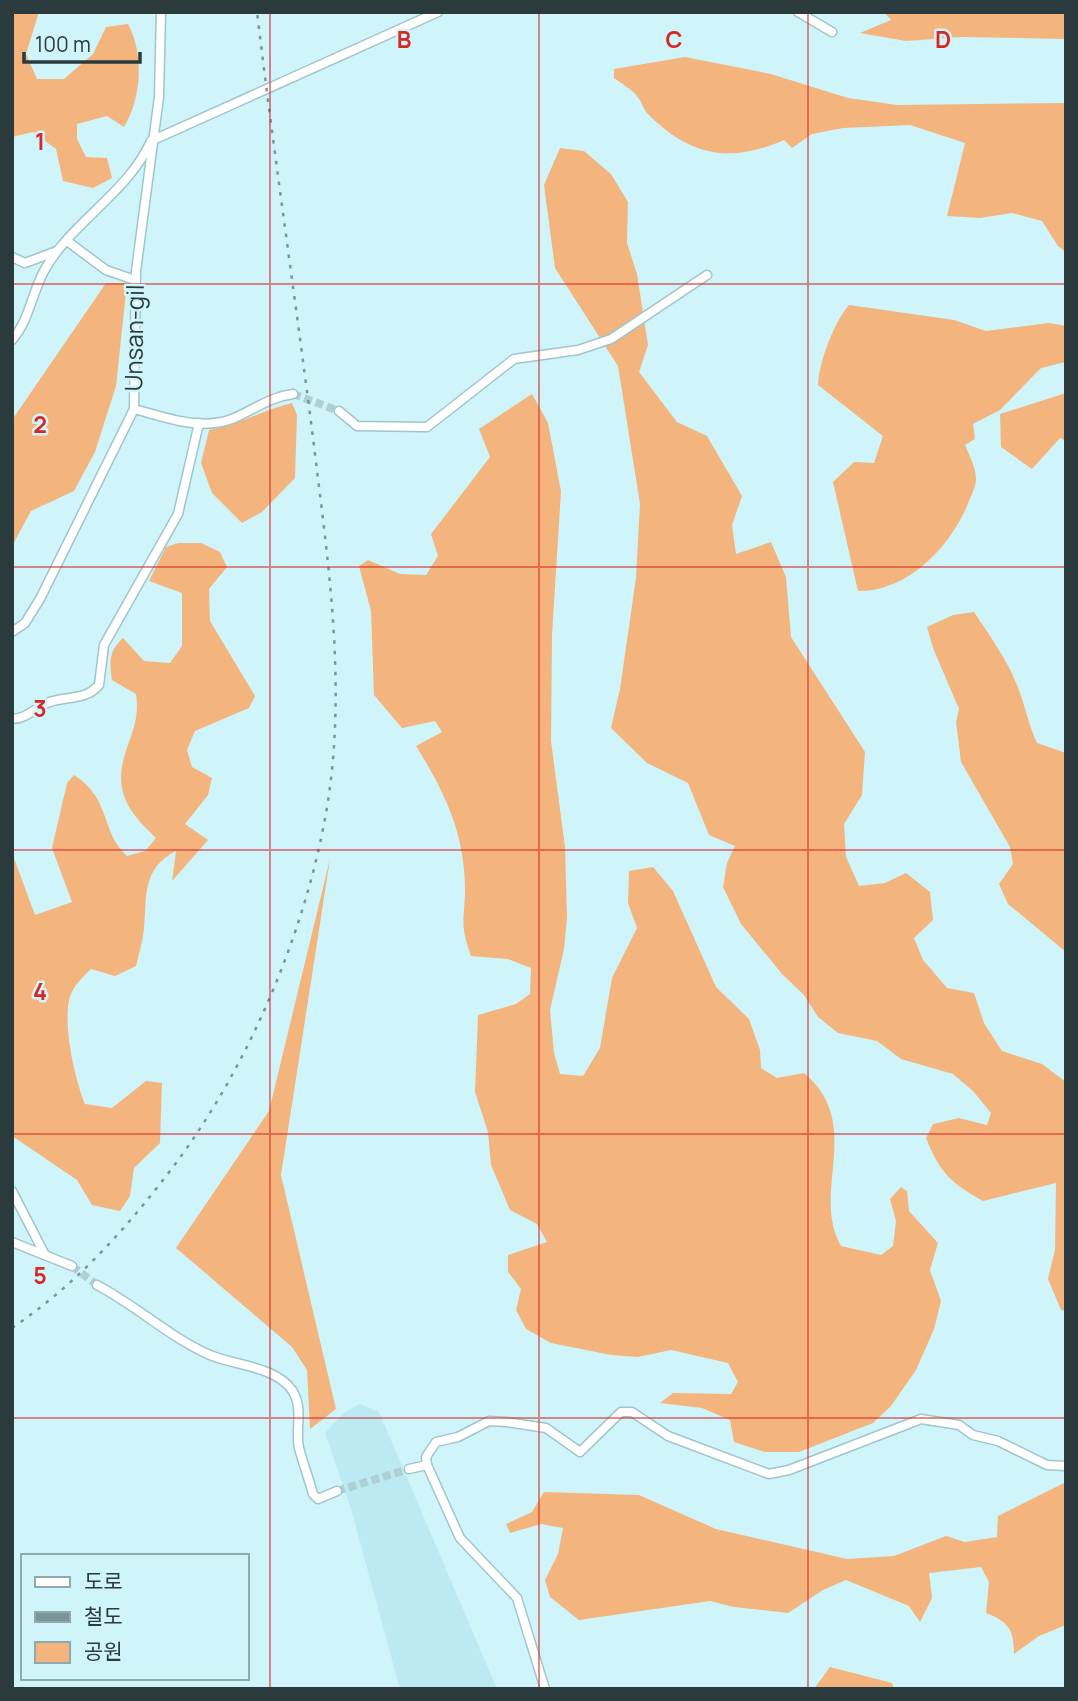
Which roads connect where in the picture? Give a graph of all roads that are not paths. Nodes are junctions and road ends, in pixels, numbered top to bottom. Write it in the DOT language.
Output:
graph roads {
  1 [pos="161,12"];
  2 [pos="438,12"];
  3 [pos="798,12"];
  4 [pos="832,32"];
  5 [pos="151,141"];
  6 [pos="67,241"];
  7 [pos="59,250"];
  8 [pos="12,257"];
  9 [pos="707,275"];
  10 [pos="135,280"];
  11 [pos="12,340"];
  12 [pos="293,394"];
  13 [pos="134,409"];
  14 [pos="339,411"];
  15 [pos="200,424"];
  16 [pos="12,632"];
  17 [pos="12,719"];
  18 [pos="12,1191"];
  19 [pos="12,1242"];
  20 [pos="45,1255"];
  21 [pos="72,1266"];
  22 [pos="97,1285"];
  23 [pos="427,1465"];
  24 [pos="1066,1466"];
  25 [pos="409,1469"];
  26 [pos="337,1491"];
  27 [pos="545,1689"];
  1 -- 5 [label="street, Unsan-gil"];
  2 -- 5 [label="street"];
  3 -- 4 [label="street"];
  5 -- 6 [label="street"];
  5 -- 10 [label="street, Unsan-gil"];
  6 -- 7 [label="street"];
  6 -- 10 [label="street"];
  7 -- 8 [label="street"];
  7 -- 11 [label="street"];
  9 -- 14 [label="street"];
  10 -- 13 [label="street, Unsan-gil"];
  12 -- 15 [label="street"];
  13 -- 15 [label="street"];
  13 -- 16 [label="street, Unsan-gil"];
  15 -- 17 [label="street"];
  18 -- 20 [label="street"];
  19 -- 20 [label="street"];
  20 -- 21 [label="street"];
  22 -- 26 [label="street"];
  23 -- 24 [label="street"];
  23 -- 25 [label="street"];
  23 -- 27 [label="street"];
}
